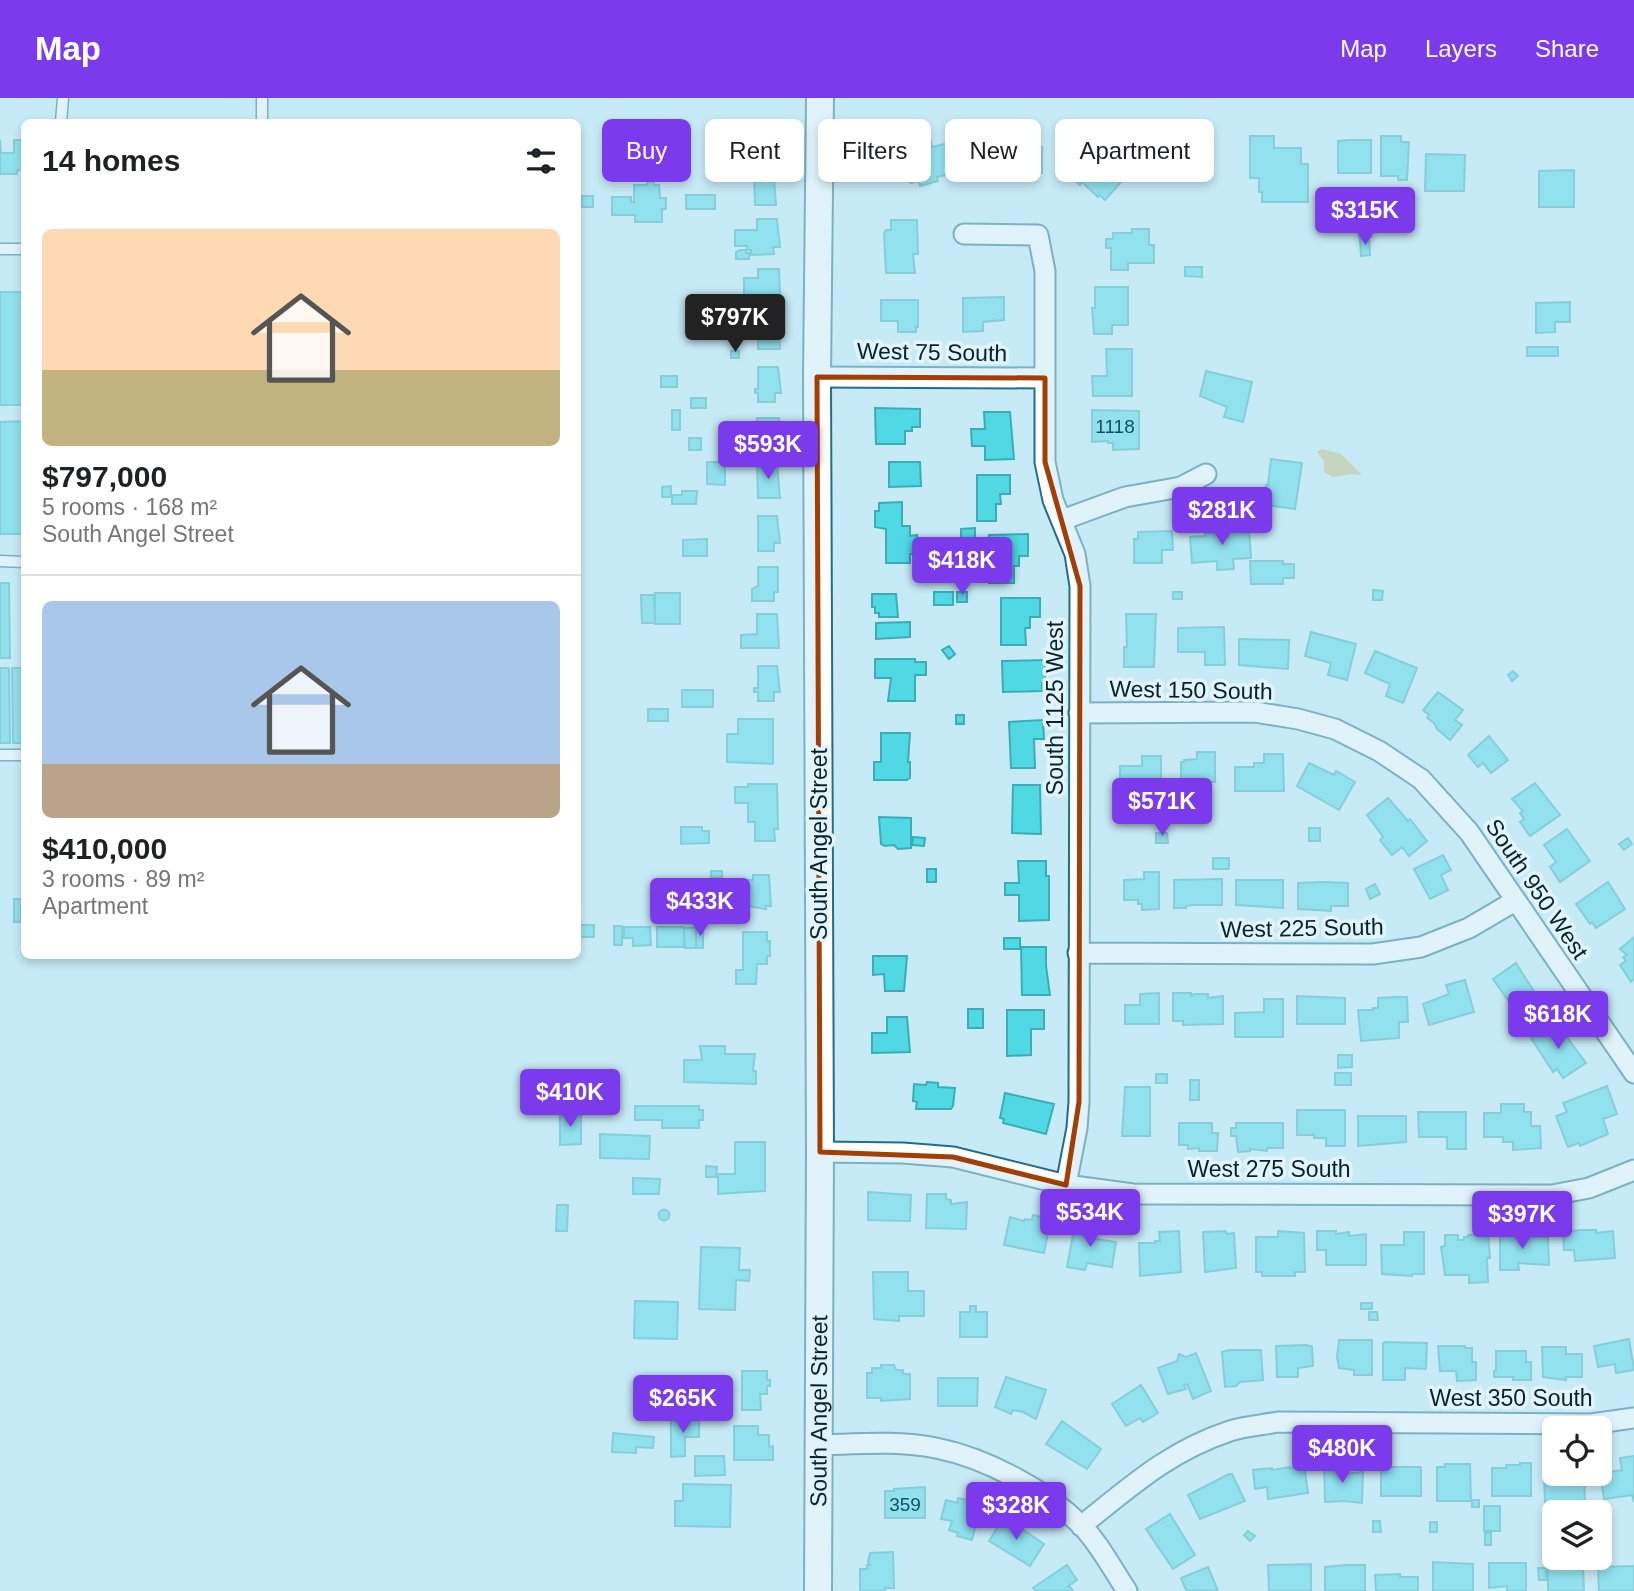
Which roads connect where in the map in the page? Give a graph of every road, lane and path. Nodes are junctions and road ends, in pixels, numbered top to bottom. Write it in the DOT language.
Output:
graph roads {
  1 [pos="63,98"];
  2 [pos="262,98"];
  3 [pos="820,98"];
  4 [pos="61,119"];
  5 [pos="262,119"];
  6 [pos="964,234"];
  7 [pos="0,249"];
  8 [pos="21,249"];
  9 [pos="817,377"];
  10 [pos="1045,378"];
  11 [pos="1206,474"];
  12 [pos="1062,520"];
  13 [pos="0,561"];
  14 [pos="21,562"];
  15 [pos="1079,713"];
  16 [pos="1379,751"];
  17 [pos="0,755"];
  18 [pos="21,755"];
  19 [pos="1515,901"];
  20 [pos="1079,953"];
  21 [pos="1634,1073"];
  22 [pos="820,1152"];
  23 [pos="1634,1170"];
  24 [pos="1066,1185"];
  25 [pos="1634,1418"];
  26 [pos="818,1444"];
  27 [pos="1081,1526"];
  28 [pos="818,1591"];
  29 [pos="1127,1591"];
  1 -- 4 [label="lane"];
  2 -- 5 [label="lane"];
  3 -- 9 [label="main road, South Angel Street"];
  6 -- 10 [label="street, South 1125 West"];
  7 -- 8 [label="lane"];
  9 -- 10 [label="street, West 75 South"];
  9 -- 22 [label="main road, South Angel Street"];
  10 -- 12 [label="street, South 1125 West"];
  11 -- 12 [label="street"];
  12 -- 15 [label="street, South 1125 West"];
  13 -- 14 [label="lane"];
  15 -- 16 [label="street, West 150 South"];
  15 -- 20 [label="street, South 1125 West"];
  16 -- 19 [label="street, South 950 West"];
  17 -- 18 [label="lane"];
  19 -- 20 [label="street, West 225 South"];
  19 -- 21 [label="street, South 950 West"];
  20 -- 24 [label="street, South 1125 West"];
  22 -- 24 [label="street, West 275 South"];
  22 -- 26 [label="main road, South Angel Street"];
  23 -- 24 [label="street, West 275 South"];
  25 -- 27 [label="street, West 350 South"];
  26 -- 27 [label="street"];
  26 -- 28 [label="main road, South Angel Street"];
  27 -- 29 [label="street"];
}
